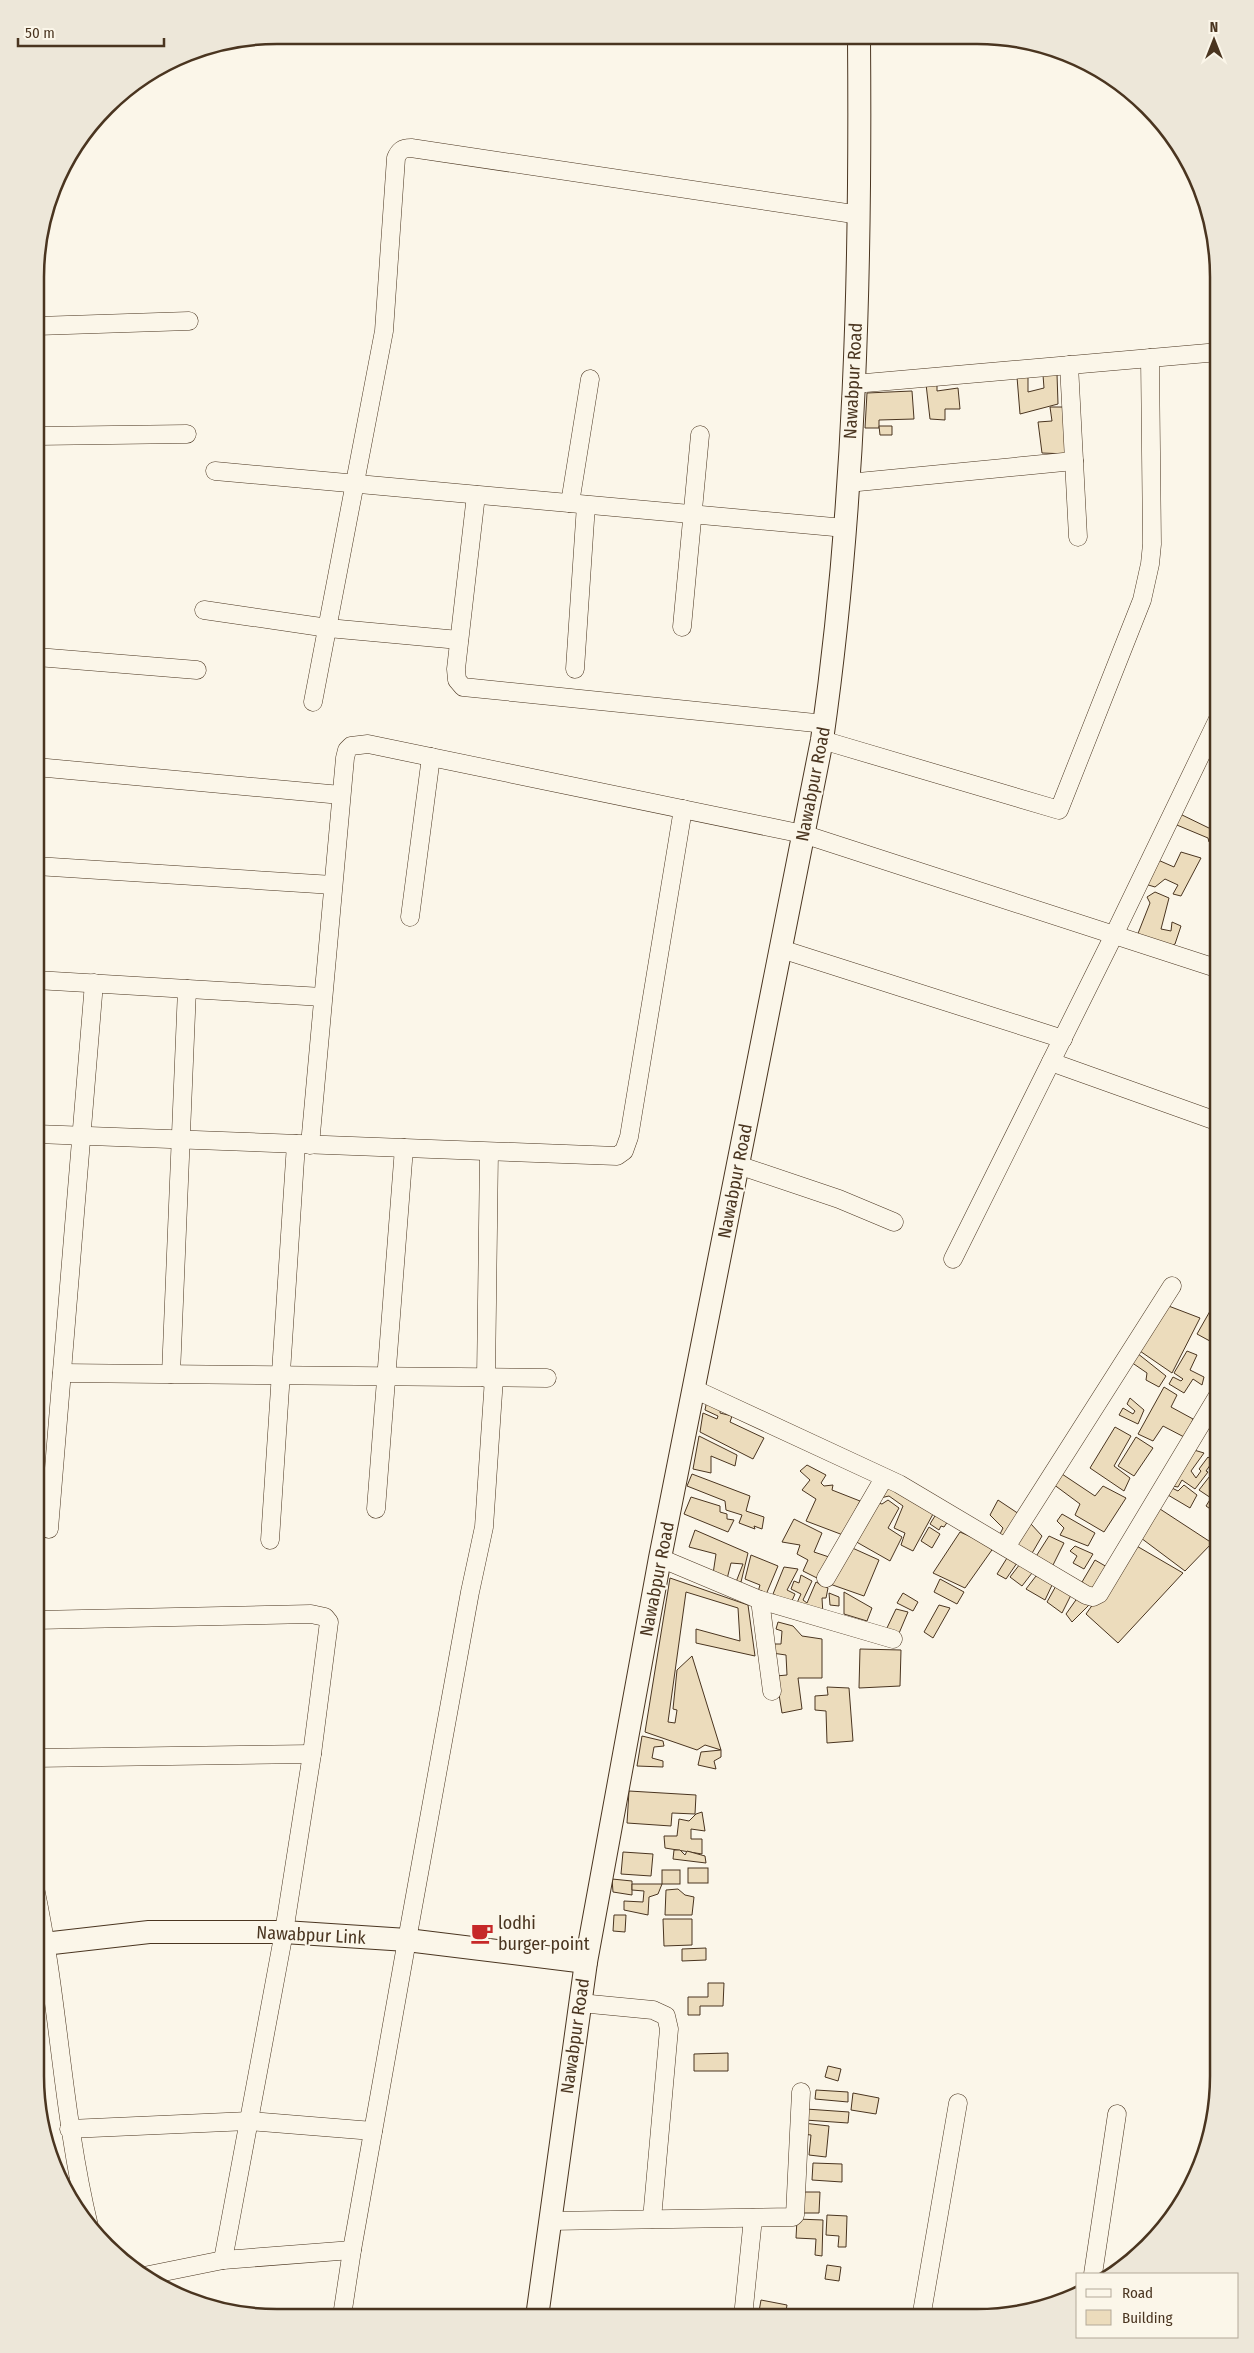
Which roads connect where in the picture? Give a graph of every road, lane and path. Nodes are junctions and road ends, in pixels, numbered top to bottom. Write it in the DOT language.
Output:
graph roads {
  1 [pos="859,44"];
  2 [pos="860,215"];
  3 [pos="189,321"];
  4 [pos="44,326"];
  5 [pos="1210,353"];
  6 [pos="1150,358"];
  7 [pos="1068,365"];
  8 [pos="590,379"];
  9 [pos="854,384"];
  10 [pos="187,434"];
  11 [pos="700,435"];
  12 [pos="44,436"];
  13 [pos="1074,461"];
  14 [pos="215,471"];
  15 [pos="848,483"];
  16 [pos="356,484"];
  17 [pos="476,494"];
  18 [pos="578,504"];
  19 [pos="692,514"];
  20 [pos="845,528"];
  21 [pos="1078,536"];
  22 [pos="204,610"];
  23 [pos="682,627"];
  24 [pos="328,628"];
  25 [pos="459,640"];
  26 [pos="44,658"];
  27 [pos="574,668"];
  28 [pos="197,670"];
  29 [pos="313,702"];
  30 [pos="823,732"];
  31 [pos="1210,736"];
  32 [pos="431,757"];
  33 [pos="44,768"];
  34 [pos="342,795"];
  35 [pos="683,810"];
  36 [pos="804,834"];
  37 [pos="44,866"];
  38 [pos="333,884"];
  39 [pos="410,917"];
  40 [pos="1114,935"];
  41 [pos="781,948"];
  42 [pos="1210,964"];
  43 [pos="44,981"];
  44 [pos="94,984"];
  45 [pos="187,989"];
  46 [pos="323,997"];
  47 [pos="1063,1039"];
  48 [pos="1051,1062"];
  49 [pos="1210,1119"];
  50 [pos="44,1134"];
  51 [pos="82,1136"];
  52 [pos="181,1140"];
  53 [pos="303,1145"];
  54 [pos="404,1148"];
  55 [pos="489,1152"];
  56 [pos="738,1165"];
  57 [pos="894,1222"];
  58 [pos="953,1259"];
  59 [pos="1172,1286"];
  60 [pos="62,1373"];
  61 [pos="171,1374"];
  62 [pos="281,1375"];
  63 [pos="386,1377"];
  64 [pos="490,1378"];
  65 [pos="547,1378"];
  66 [pos="694,1389"];
  67 [pos="1210,1409"];
  68 [pos="884,1478"];
  69 [pos="376,1509"];
  70 [pos="49,1529"];
  71 [pos="270,1540"];
  72 [pos="1006,1547"];
  73 [pos="660,1558"];
  74 [pos="826,1578"];
  75 [pos="760,1600"];
  76 [pos="44,1620"];
  77 [pos="893,1639"];
  78 [pos="772,1691"];
  79 [pos="312,1754"];
  80 [pos="44,1758"];
  81 [pos="284,1932"];
  82 [pos="407,1940"];
  83 [pos="44,1945"];
  84 [pos="586,1962"];
  85 [pos="44,1965"];
  86 [pos="580,2003"];
  87 [pos="801,2092"];
  88 [pos="958,2103"];
  89 [pos="1117,2114"];
  90 [pos="248,2122"];
  91 [pos="69,2129"];
  92 [pos="373,2132"];
  93 [pos="86,2209"];
  94 [pos="753,2218"];
  95 [pos="652,2220"];
  96 [pos="550,2221"];
  97 [pos="352,2250"];
  98 [pos="223,2260"];
  99 [pos="1093,2273"];
  100 [pos="154,2274"];
  101 [pos="343,2309"];
  102 [pos="538,2309"];
  103 [pos="744,2309"];
  104 [pos="923,2309"];
  1 -- 2 [label="street, Nawabpur Road"];
  2 -- 9 [label="street, Nawabpur Road"];
  2 -- 16 [label="street"];
  3 -- 4 [label="street"];
  5 -- 6 [label="street"];
  6 -- 7 [label="street"];
  6 -- 30 [label="street"];
  7 -- 9 [label="street"];
  7 -- 13 [label="street"];
  8 -- 18 [label="street"];
  9 -- 15 [label="street, Nawabpur Road"];
  10 -- 12 [label="street"];
  11 -- 19 [label="street"];
  13 -- 15 [label="street"];
  13 -- 21 [label="street"];
  14 -- 16 [label="street"];
  15 -- 20 [label="street, Nawabpur Road"];
  16 -- 17 [label="street"];
  16 -- 24 [label="street"];
  17 -- 18 [label="street"];
  17 -- 25 [label="street"];
  18 -- 19 [label="street"];
  18 -- 27 [label="street"];
  19 -- 20 [label="street"];
  19 -- 23 [label="street"];
  20 -- 30 [label="street, Nawabpur Road"];
  22 -- 24 [label="street"];
  24 -- 25 [label="street"];
  24 -- 29 [label="street"];
  25 -- 30 [label="street"];
  26 -- 28 [label="street"];
  30 -- 36 [label="street, Nawabpur Road"];
  31 -- 40 [label="street"];
  32 -- 34 [label="street"];
  32 -- 35 [label="street"];
  32 -- 39 [label="street"];
  33 -- 34 [label="street"];
  34 -- 38 [label="street"];
  35 -- 36 [label="street"];
  35 -- 55 [label="street"];
  36 -- 40 [label="street"];
  36 -- 41 [label="street, Nawabpur Road"];
  37 -- 38 [label="street"];
  38 -- 46 [label="street"];
  40 -- 42 [label="street"];
  40 -- 47 [label="street"];
  41 -- 47 [label="street"];
  41 -- 56 [label="street, Nawabpur Road"];
  43 -- 44 [label="street"];
  44 -- 45 [label="street"];
  44 -- 51 [label="street"];
  45 -- 46 [label="street"];
  45 -- 52 [label="street"];
  46 -- 53 [label="street"];
  47 -- 48 [label="street"];
  48 -- 49 [label="street"];
  48 -- 58 [label="street"];
  50 -- 51 [label="street"];
  51 -- 52 [label="street"];
  51 -- 60 [label="street"];
  52 -- 53 [label="street"];
  52 -- 61 [label="street"];
  53 -- 54 [label="street"];
  53 -- 62 [label="street"];
  54 -- 55 [label="street"];
  54 -- 63 [label="street"];
  55 -- 64 [label="street"];
  56 -- 57 [label="street"];
  56 -- 66 [label="street, Nawabpur Road"];
  59 -- 72 [label="street"];
  60 -- 61 [label="street"];
  60 -- 70 [label="street"];
  61 -- 62 [label="street"];
  62 -- 63 [label="street"];
  62 -- 71 [label="street"];
  63 -- 64 [label="street"];
  63 -- 69 [label="street"];
  64 -- 65 [label="street"];
  64 -- 82 [label="street"];
  66 -- 68 [label="street"];
  66 -- 73 [label="street, Nawabpur Road"];
  67 -- 72 [label="street"];
  68 -- 72 [label="street"];
  68 -- 74 [label="street"];
  73 -- 75 [label="street"];
  73 -- 84 [label="street, Nawabpur Road"];
  75 -- 77 [label="street"];
  75 -- 78 [label="street"];
  76 -- 79 [label="street"];
  79 -- 80 [label="street"];
  79 -- 81 [label="street"];
  81 -- 82 [label="street, Nawabpur Link"];
  81 -- 83 [label="street, Nawabpur Link"];
  81 -- 90 [label="street"];
  82 -- 84 [label="street, Nawabpur Link"];
  82 -- 92 [label="street"];
  84 -- 86 [label="street, Nawabpur Road"];
  85 -- 91 [label="street"];
  86 -- 95 [label="street"];
  86 -- 96 [label="street, Nawabpur Road"];
  87 -- 94 [label="street"];
  88 -- 104 [label="street"];
  89 -- 99 [label="street"];
  90 -- 91 [label="street"];
  90 -- 92 [label="street"];
  90 -- 98 [label="street"];
  91 -- 93 [label="street"];
  92 -- 97 [label="street"];
  94 -- 95 [label="street"];
  94 -- 103 [label="street"];
  95 -- 96 [label="street"];
  96 -- 102 [label="street, Nawabpur Road"];
  97 -- 98 [label="street"];
  97 -- 101 [label="street"];
  98 -- 100 [label="street"];
}
